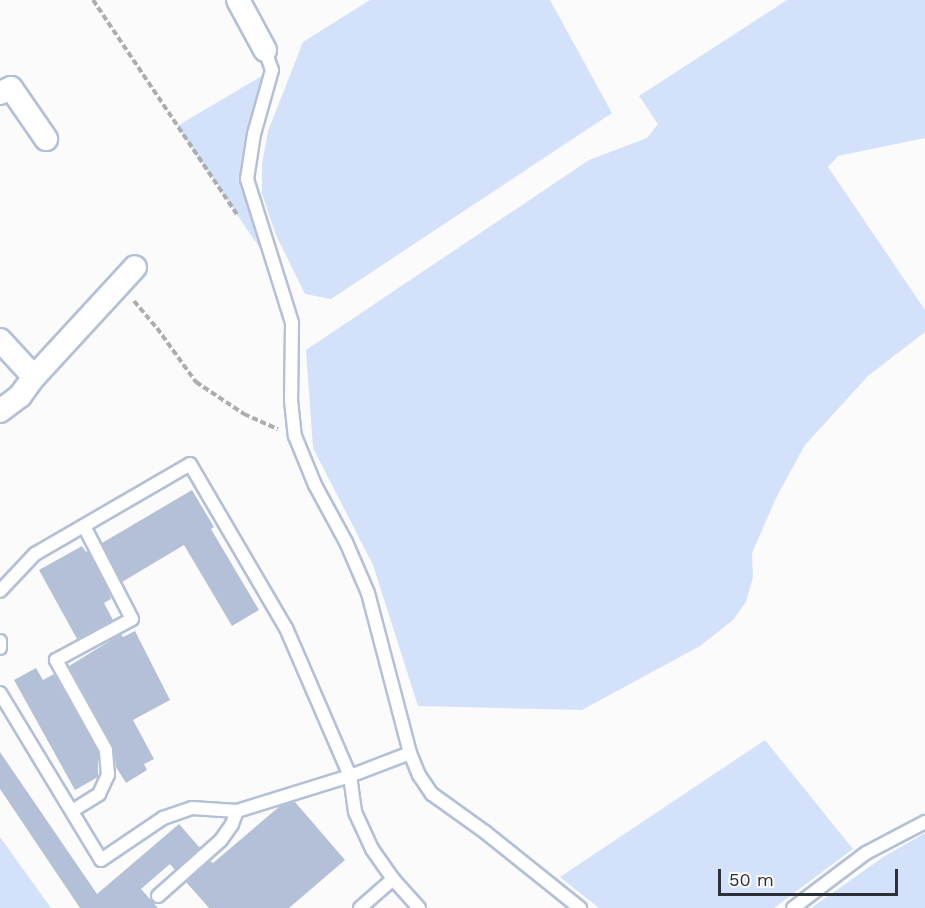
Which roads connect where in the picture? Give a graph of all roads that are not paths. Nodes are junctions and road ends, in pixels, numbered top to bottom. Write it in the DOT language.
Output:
graph roads {
  1 [pos="238,0"];
  2 [pos="266,50"];
  3 [pos="0,93"];
  4 [pos="46,139"];
  5 [pos="135,267"];
  6 [pos="0,340"];
  7 [pos="34,377"];
  8 [pos="0,411"];
  9 [pos="84,526"];
  10 [pos="0,591"];
  11 [pos="0,641"];
  12 [pos="0,648"];
  13 [pos="0,693"];
  14 [pos="410,753"];
  15 [pos="350,776"];
  16 [pos="72,811"];
  17 [pos="237,811"];
  18 [pos="925,822"];
  19 [pos="393,879"];
  20 [pos="158,896"];
  21 [pos="360,908"];
  22 [pos="419,908"];
  23 [pos="580,908"];
  24 [pos="793,908"];
  1 -- 2 [label="street"];
  2 -- 14 [label="lane"];
  3 -- 4 [label="street"];
  5 -- 7 [label="street"];
  6 -- 7 [label="street"];
  7 -- 8 [label="street"];
  9 -- 10 [label="lane"];
  9 -- 15 [label="lane"];
  9 -- 16 [label="lane"];
  11 -- 12 [label="lane"];
  13 -- 16 [label="lane"];
  14 -- 15 [label="lane"];
  14 -- 23 [label="lane"];
  15 -- 17 [label="lane"];
  15 -- 19 [label="lane"];
  16 -- 17 [label="lane"];
  17 -- 20 [label="lane"];
  18 -- 24 [label="lane"];
  19 -- 21 [label="lane"];
  19 -- 22 [label="lane"];
}
